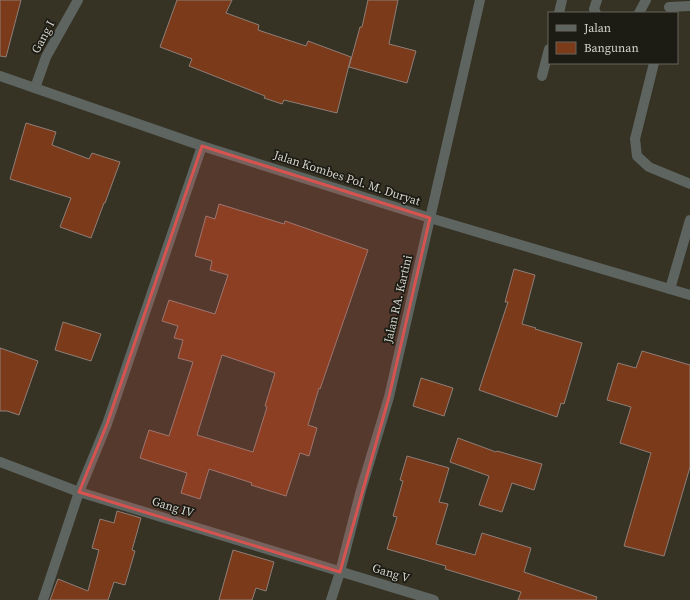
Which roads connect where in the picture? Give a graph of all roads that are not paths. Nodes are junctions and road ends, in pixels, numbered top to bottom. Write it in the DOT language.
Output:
graph roads {
  1 [pos="78,0"];
  2 [pos="480,0"];
  3 [pos="562,0"];
  4 [pos="597,0"];
  5 [pos="646,0"];
  6 [pos="668,6"];
  7 [pos="690,6"];
  8 [pos="559,12"];
  9 [pos="596,12"];
  10 [pos="640,12"];
  11 [pos="548,53"];
  12 [pos="654,64"];
  13 [pos="0,76"];
  14 [pos="542,76"];
  15 [pos="36,88"];
  16 [pos="202,146"];
  17 [pos="690,184"];
  18 [pos="430,218"];
  19 [pos="690,220"];
  20 [pos="670,289"];
  21 [pos="690,296"];
  22 [pos="0,462"];
  23 [pos="79,492"];
  24 [pos="340,572"];
  25 [pos="43,600"];
  26 [pos="331,600"];
  27 [pos="434,600"];
  1 -- 15 [label="street, Gang I"];
  2 -- 18 [label="street, Jalan RA. Kartini"];
  3 -- 8 [label="street"];
  4 -- 9 [label="street"];
  5 -- 10 [label="street"];
  6 -- 7 [label="street"];
  11 -- 14 [label="street"];
  12 -- 17 [label="street"];
  13 -- 15 [label="street, Jalan Kombes Pol. M. Duryat"];
  15 -- 16 [label="street, Jalan Kombes Pol. M. Duryat"];
  16 -- 18 [label="street, Jalan Kombes Pol. M. Duryat"];
  16 -- 23 [label="street"];
  18 -- 20 [label="street, Jalan Kombes Pol. M. Duryat"];
  18 -- 24 [label="street, Jalan RA. Kartini"];
  19 -- 20 [label="street"];
  20 -- 21 [label="street, Jalan Kombes Pol. M. Duryat"];
  22 -- 23 [label="street, Gang IV"];
  23 -- 24 [label="street, Gang IV"];
  23 -- 25 [label="street"];
  24 -- 26 [label="street, Jalan RA. Kartini"];
  24 -- 27 [label="street, Gang V"];
}
